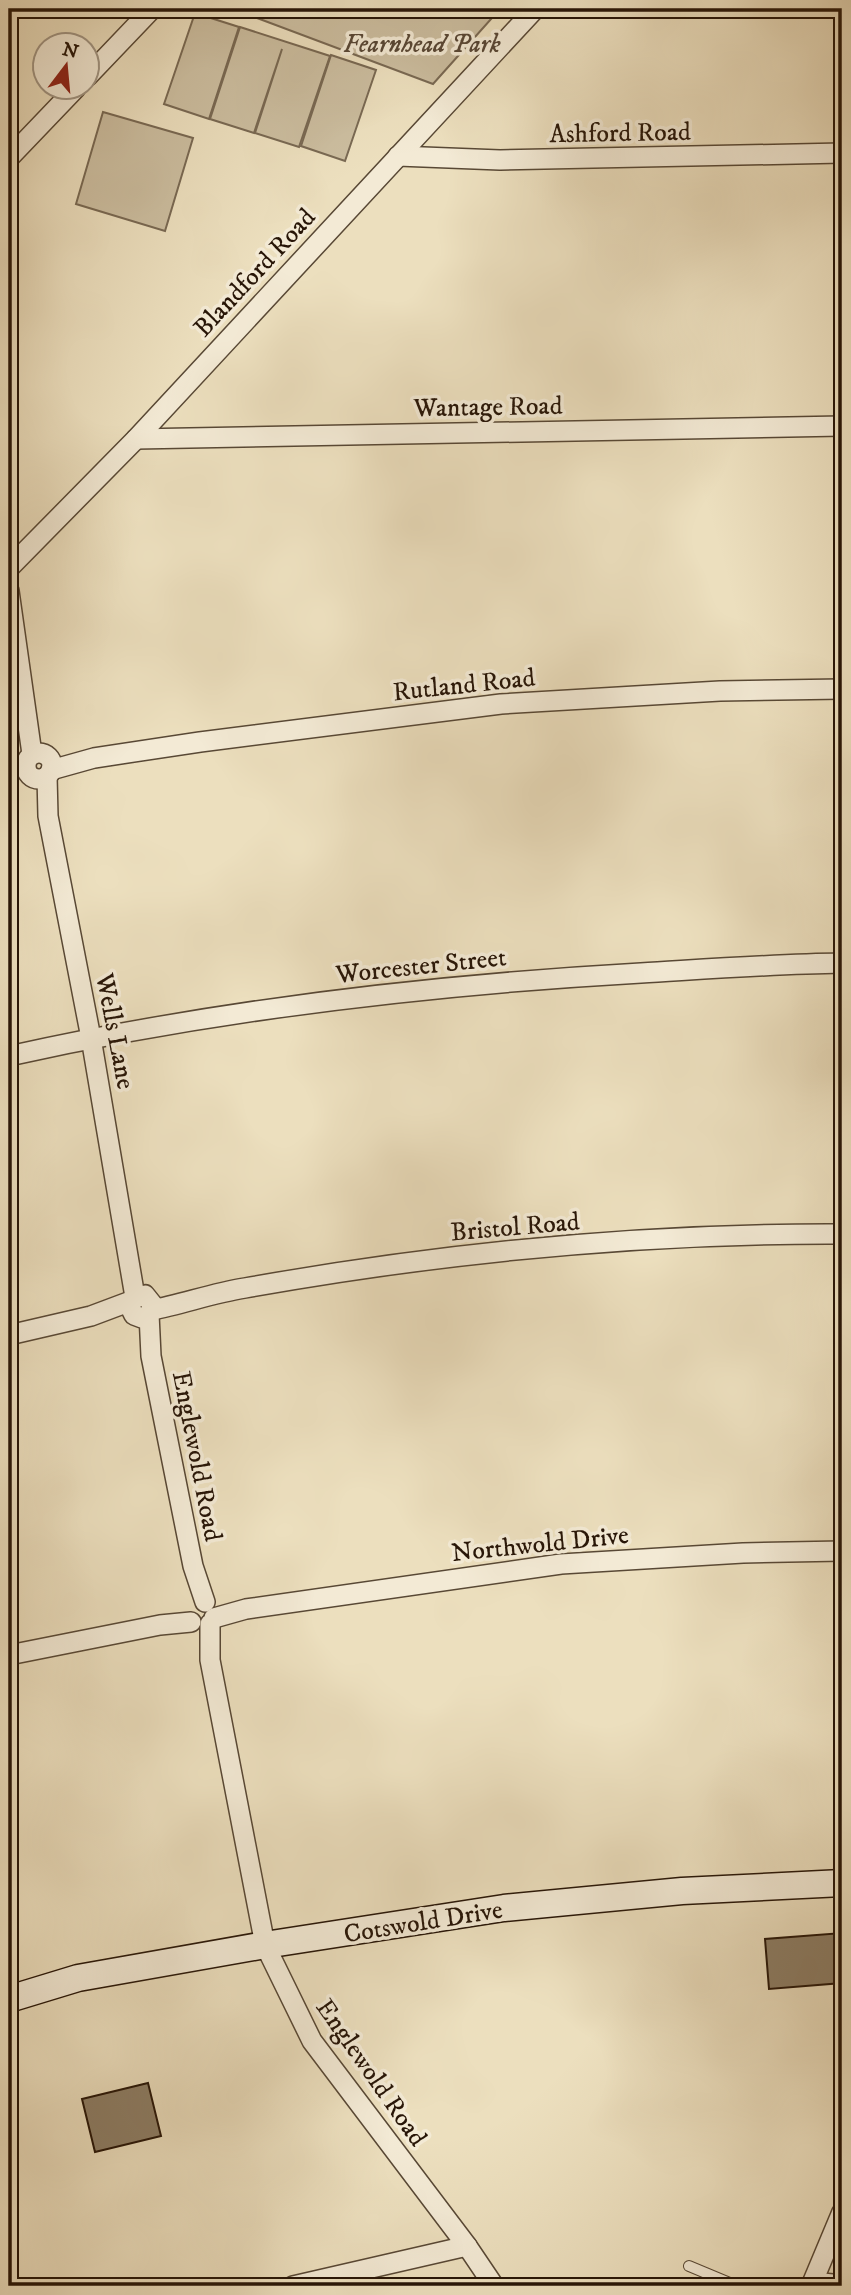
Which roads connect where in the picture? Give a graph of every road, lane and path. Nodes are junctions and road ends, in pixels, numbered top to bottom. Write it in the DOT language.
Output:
graph roads {
  1 [pos="152,9"];
  2 [pos="535,9"];
  3 [pos="102,61"];
  4 [pos="63,102"];
  5 [pos="842,153"];
  6 [pos="398,156"];
  7 [pos="9,158"];
  8 [pos="842,426"];
  9 [pos="136,439"];
  10 [pos="9,568"];
  11 [pos="9,591"];
  12 [pos="842,689"];
  13 [pos="33,767"];
  14 [pos="842,963"];
  15 [pos="91,1038"];
  16 [pos="9,1056"];
  17 [pos="842,1234"];
  18 [pos="141,1305"];
  19 [pos="9,1335"];
  20 [pos="842,1551"];
  21 [pos="202,1614"];
  22 [pos="9,1655"];
  23 [pos="842,1883"];
  24 [pos="265,1945"];
  25 [pos="9,1999"];
  26 [pos="842,2212"];
  27 [pos="467,2246"];
  28 [pos="689,2266"];
  29 [pos="812,2284"];
  30 [pos="842,2285"];
  31 [pos="293,2286"];
  32 [pos="494,2286"];
  33 [pos="737,2286"];
  1 -- 3 [label="street"];
  2 -- 6 [label="street, Blandford Road"];
  4 -- 7 [label="street"];
  5 -- 6 [label="street, Ashford Road"];
  6 -- 9 [label="street, Blandford Road"];
  8 -- 9 [label="street, Wantage Road"];
  9 -- 10 [label="street, Blandford Road"];
  11 -- 13 [label="street, Wells Lane"];
  12 -- 13 [label="street, Rutland Road"];
  13 -- 15 [label="street, Wells Lane"];
  14 -- 15 [label="street, Worcester Street"];
  15 -- 16 [label="street, Worcester Street"];
  15 -- 18 [label="street, Wells Lane"];
  17 -- 18 [label="street, Bristol Road"];
  18 -- 19 [label="street, Bristol Road"];
  18 -- 21 [label="street, Englewold Road"];
  20 -- 21 [label="street, Northwold Drive"];
  21 -- 22 [label="street, Northwold Drive"];
  21 -- 24 [label="street, Englewold Road"];
  23 -- 24 [label="main road, Cotswold Drive"];
  24 -- 25 [label="main road, Cotswold Drive"];
  24 -- 27 [label="street, Englewold Road"];
  26 -- 29 [label="street"];
  27 -- 31 [label="street"];
  27 -- 32 [label="street, Englewold Road"];
  28 -- 33 [label="lane"];
  29 -- 30 [label="street"];
}
